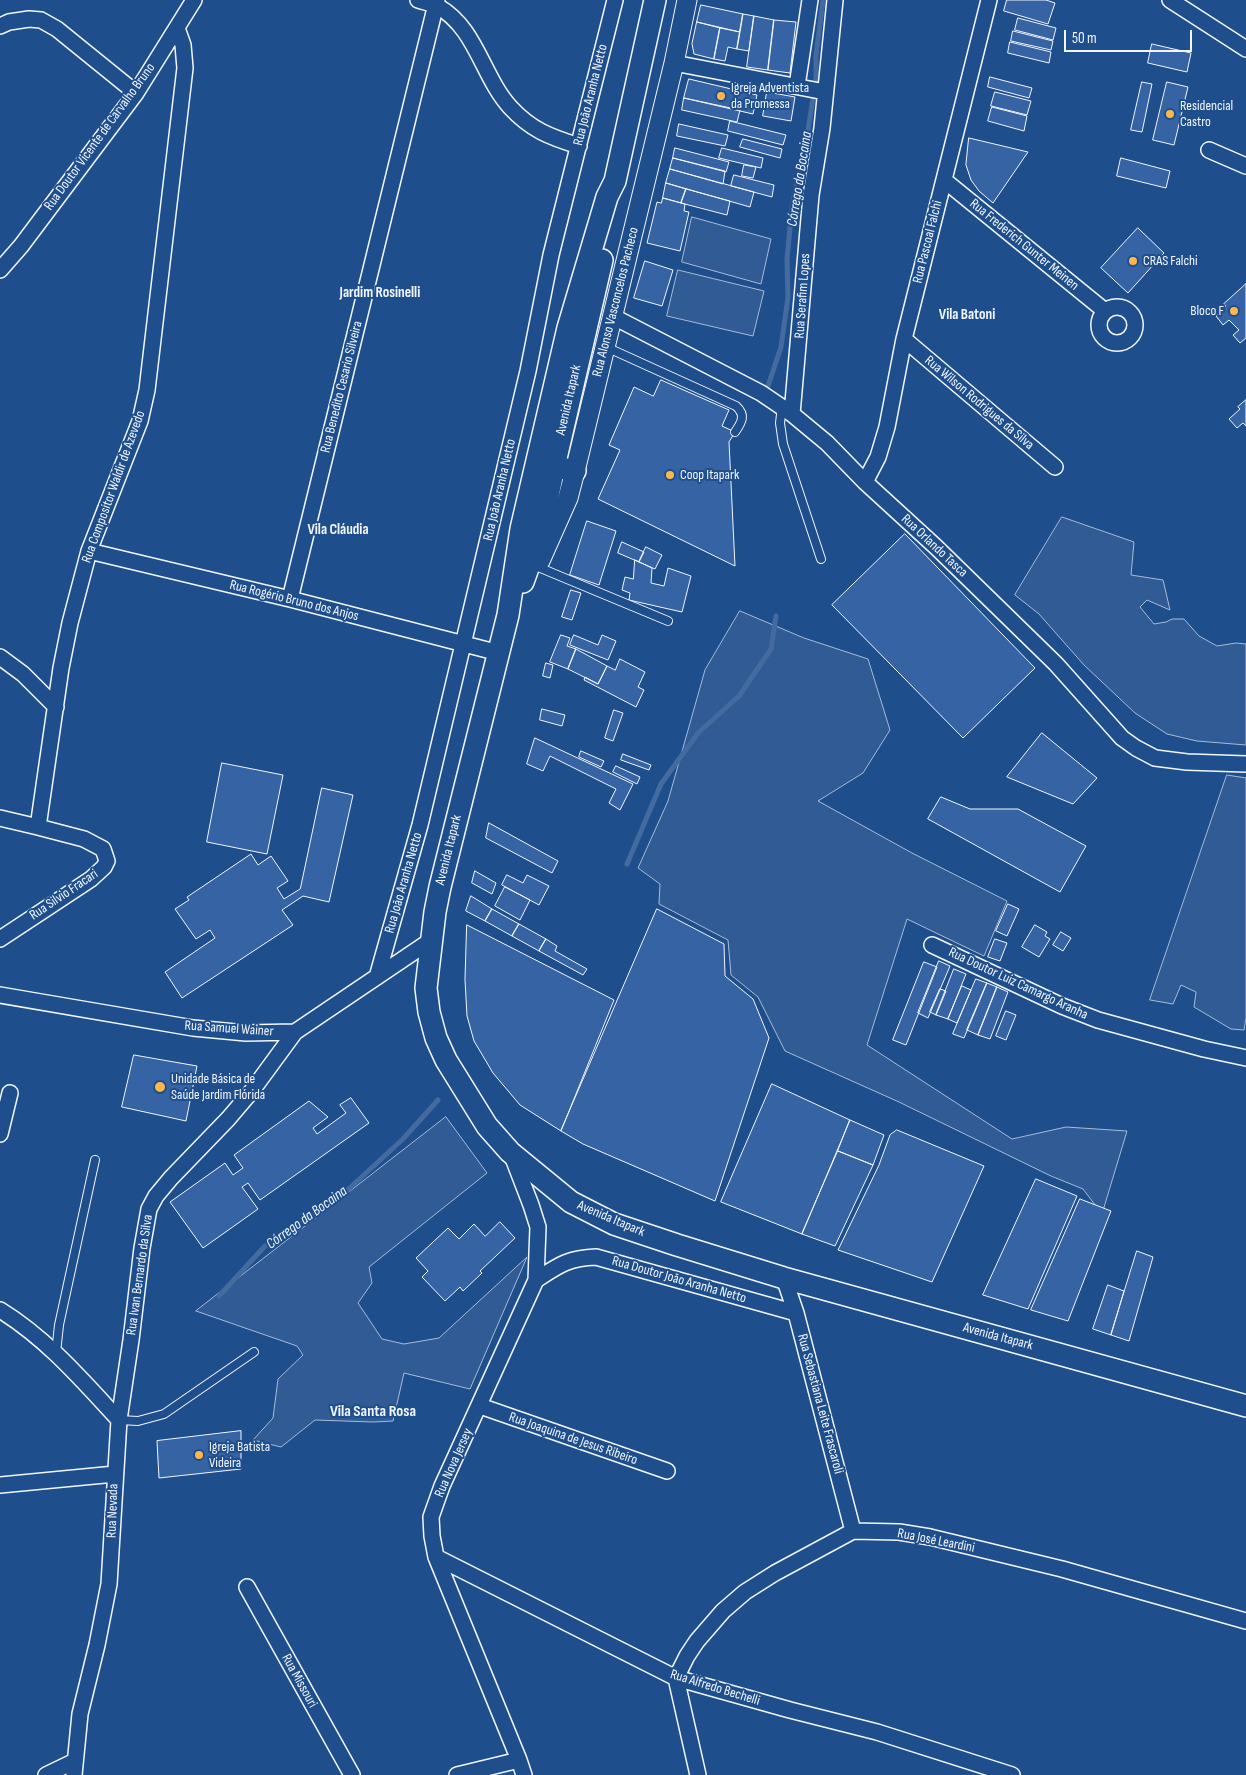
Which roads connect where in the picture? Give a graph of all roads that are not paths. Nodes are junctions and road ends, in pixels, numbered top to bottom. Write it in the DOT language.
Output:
graph roads {
  1 [pos="194,0"];
  2 [pos="418,0"];
  3 [pos="615,0"];
  4 [pos="655,0"];
  5 [pos="687,0"];
  6 [pos="810,0"];
  7 [pos="835,0"];
  8 [pos="989,0"];
  9 [pos="1170,0"];
  10 [pos="437,3"];
  11 [pos="0,26"];
  12 [pos="177,28"];
  13 [pos="1246,49"];
  14 [pos="674,62"];
  15 [pos="800,86"];
  16 [pos="823,92"];
  17 [pos="136,93"];
  18 [pos="579,146"];
  19 [pos="1209,150"];
  20 [pos="1246,166"];
  21 [pos="944,180"];
  22 [pos="0,270"];
  23 [pos="1105,311"];
  24 [pos="612,316"];
  25 [pos="904,339"];
  26 [pos="605,346"];
  27 [pos="787,410"];
  28 [pos="735,432"];
  29 [pos="545,465"];
  30 [pos="1055,467"];
  31 [pos="575,471"];
  32 [pos="864,482"];
  33 [pos="89,552"];
  34 [pos="821,559"];
  35 [pos="538,567"];
  36 [pos="518,593"];
  37 [pos="290,599"];
  38 [pos="508,615"];
  39 [pos="668,621"];
  40 [pos="463,645"];
  41 [pos="499,653"];
  42 [pos="0,657"];
  43 [pos="56,707"];
  44 [pos="1246,764"];
  45 [pos="0,818"];
  46 [pos="38,826"];
  47 [pos="0,939"];
  48 [pos="433,939"];
  49 [pos="932,944"];
  50 [pos="377,978"];
  51 [pos="0,995"];
  52 [pos="295,1032"];
  53 [pos="1246,1058"];
  54 [pos="10,1094"];
  55 [pos="0,1134"];
  56 [pos="510,1152"];
  57 [pos="95,1160"];
  58 [pos="538,1250"];
  59 [pos="562,1263"];
  60 [pos="784,1278"];
  61 [pos="536,1280"];
  62 [pos="0,1310"];
  63 [pos="796,1313"];
  64 [pos="254,1352"];
  65 [pos="56,1353"];
  66 [pos="480,1406"];
  67 [pos="1246,1406"];
  68 [pos="119,1420"];
  69 [pos="667,1471"];
  70 [pos="115,1474"];
  71 [pos="0,1485"];
  72 [pos="853,1531"];
  73 [pos="436,1557"];
  74 [pos="247,1587"];
  75 [pos="1246,1621"];
  76 [pos="676,1678"];
  77 [pos="75,1768"];
  78 [pos="522,1768"];
  79 [pos="46,1775"];
  80 [pos="352,1775"];
  81 [pos="457,1775"];
  82 [pos="698,1775"];
  83 [pos="1012,1775"];
  1 -- 12 [label="street, Rua Doutor Vicente de Carvalho Bruno"];
  2 -- 10 [label="street"];
  3 -- 18 [label="street, Rua João Aranha Netto"];
  4 -- 29 [label="main road, Avenida Itapark"];
  5 -- 14 [label="street, Rua Alonso Vasconcelos Pacheco"];
  6 -- 15 [label="street"];
  7 -- 16 [label="street, Rua Serafim Lopes"];
  8 -- 21 [label="street, Rua Pascoal Falchi"];
  9 -- 13 [label="street"];
  10 -- 18 [label="street"];
  10 -- 37 [label="street, Rua Benedito Cesario Silveira"];
  11 -- 17 [label="street"];
  12 -- 17 [label="street, Rua Doutor Vicente de Carvalho Bruno"];
  12 -- 33 [label="street, Rua Compositor Waldir de Azevedo"];
  14 -- 15 [label="street"];
  14 -- 24 [label="street, Rua Alonso Vasconcelos Pacheco"];
  15 -- 16 [label="street"];
  16 -- 27 [label="street, Rua Serafim Lopes"];
  17 -- 22 [label="street, Rua Doutor Vicente de Carvalho Bruno"];
  18 -- 40 [label="street, Rua João Aranha Netto"];
  19 -- 20 [label="street"];
  21 -- 23 [label="street, Rua Frederich Gunter Meinen"];
  21 -- 25 [label="street, Rua Pascoal Falchi"];
  24 -- 26 [label="street, Rua Alonso Vasconcelos Pacheco"];
  24 -- 27 [label="street, Rua Orlando Tasca"];
  25 -- 30 [label="street, Rua Wilson Rodrigues da Silva"];
  25 -- 32 [label="street, Rua Pascoal Falchi"];
  26 -- 28 [label="lane"];
  26 -- 31 [label="street, Rua Alonso Vasconcelos Pacheco"];
  27 -- 32 [label="street, Rua Orlando Tasca"];
  27 -- 34 [label="lane"];
  29 -- 31 [label="main road"];
  29 -- 36 [label="main road, Avenida Itapark"];
  29 -- 38 [label="main road, Avenida Itapark"];
  31 -- 35 [label="street, Rua Alonso Vasconcelos Pacheco"];
  32 -- 44 [label="street, Rua Orlando Tasca"];
  33 -- 37 [label="street, Rua Rogério Bruno dos Anjos"];
  33 -- 43 [label="street, Rua Compositor Waldir de Azevedo"];
  35 -- 36 [label="street, Rua Alonso Vasconcelos Pacheco"];
  35 -- 39 [label="lane"];
  36 -- 38 [label="main road, Avenida Itapark"];
  37 -- 40 [label="street, Rua Rogério Bruno dos Anjos"];
  38 -- 41 [label="main road, Avenida Itapark"];
  40 -- 41 [label="street, Rua Rogério Bruno dos Anjos"];
  40 -- 50 [label="street, Rua João Aranha Netto"];
  41 -- 48 [label="main road, Avenida Itapark"];
  42 -- 43 [label="street"];
  43 -- 46 [label="street, Rua Compositor Waldir de Azevedo"];
  45 -- 46 [label="street"];
  46 -- 47 [label="street, Rua Silvio Fracari"];
  48 -- 50 [label="street"];
  48 -- 56 [label="main road, Avenida Itapark"];
  49 -- 53 [label="street, Rua Doutor Luiz Camargo Aranha"];
  50 -- 52 [label="street"];
  51 -- 52 [label="street, Rua Samuel Wainer"];
  52 -- 68 [label="street, Rua Ivan Bernardo da Silva"];
  54 -- 55 [label="street"];
  56 -- 58 [label="street, Rua Nova Jersey"];
  56 -- 60 [label="main road, Avenida Itapark"];
  57 -- 65 [label="lane"];
  58 -- 59 [label="street"];
  58 -- 61 [label="street, Rua Nova Jersey"];
  59 -- 61 [label="street, Rua Doutor João Aranha Netto"];
  59 -- 63 [label="street, Rua Doutor João Aranha Netto"];
  60 -- 63 [label="street, Rua Sebastiana Leite Frascaroli"];
  60 -- 67 [label="main road, Avenida Itapark"];
  61 -- 66 [label="street, Rua Nova Jersey"];
  62 -- 65 [label="street"];
  63 -- 72 [label="street, Rua Sebastiana Leite Frascaroli"];
  64 -- 68 [label="lane"];
  65 -- 68 [label="street"];
  66 -- 69 [label="street, Rua Joaquina de Jesus Ribeiro"];
  66 -- 73 [label="street, Rua Nova Jersey"];
  68 -- 70 [label="street, Rua Nevada"];
  70 -- 71 [label="street"];
  70 -- 77 [label="street, Rua Nevada"];
  72 -- 75 [label="street, Rua José Leardini"];
  72 -- 76 [label="street, Rua José Leardini"];
  73 -- 76 [label="street, Rua Alfredo Bechelli"];
  73 -- 78 [label="street, Rua Nova Jersey"];
  74 -- 80 [label="street, Rua Missouri"];
  76 -- 82 [label="street"];
  76 -- 83 [label="street, Rua Alfredo Bechelli"];
  77 -- 79 [label="street, Rua Nevada"];
  78 -- 81 [label="street"];
}
